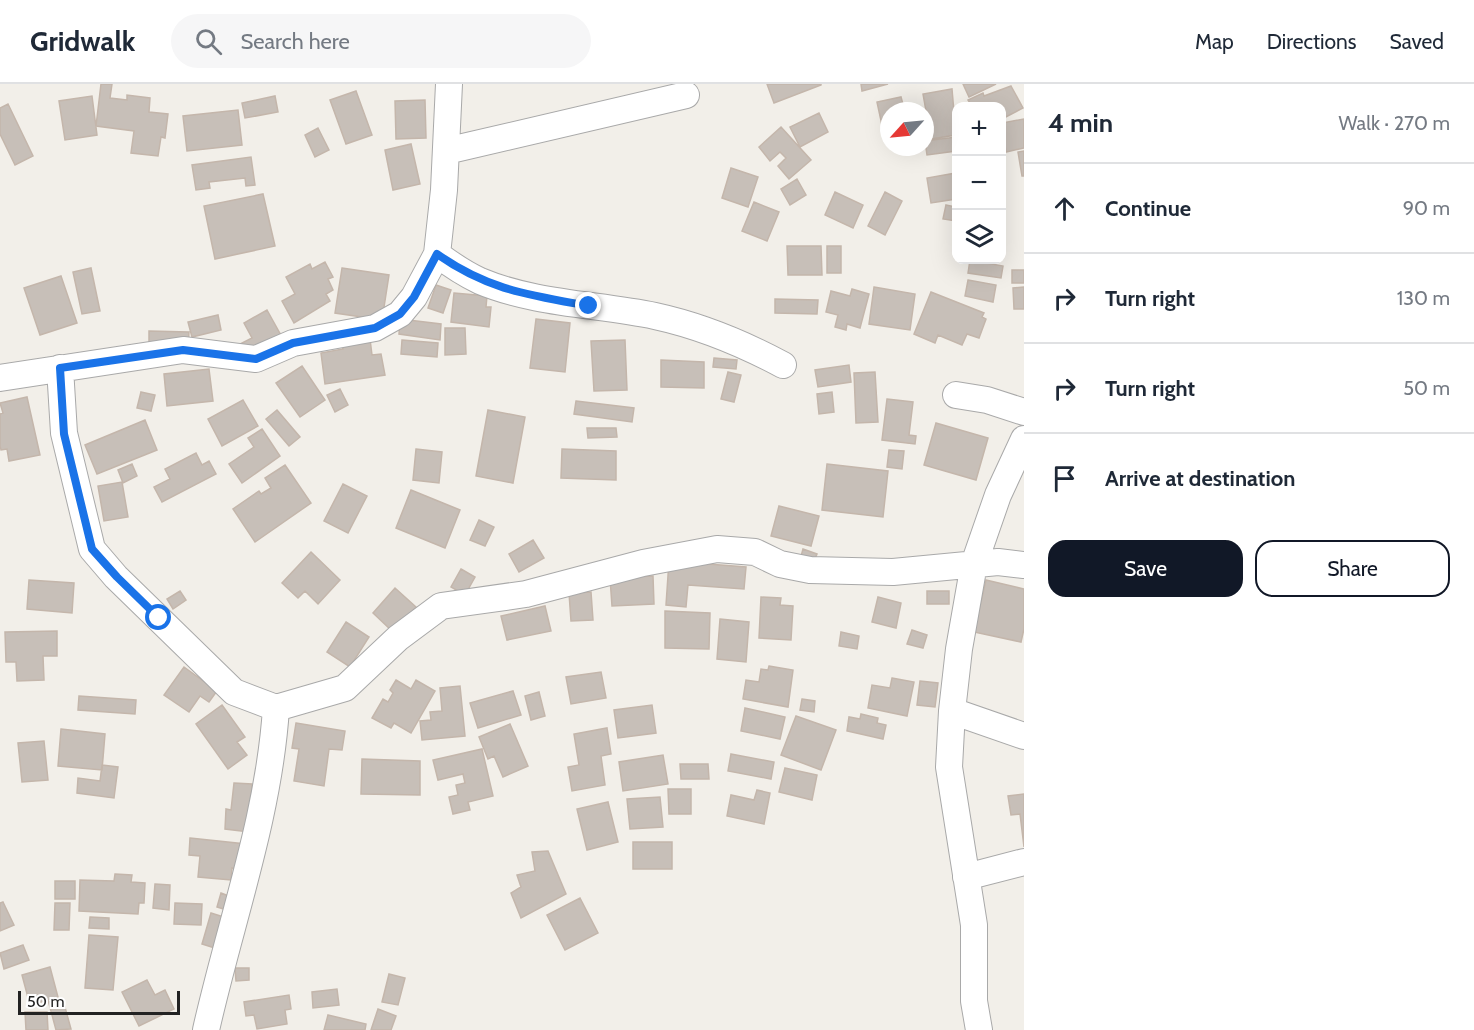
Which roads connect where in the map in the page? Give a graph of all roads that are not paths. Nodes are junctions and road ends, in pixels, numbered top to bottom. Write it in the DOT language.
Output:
graph roads {
  1 [pos="448,84"];
  2 [pos="686,95"];
  3 [pos="446,151"];
  4 [pos="437,254"];
  5 [pos="783,365"];
  6 [pos="60,368"];
  7 [pos="0,378"];
  8 [pos="956,395"];
  9 [pos="1024,412"];
  10 [pos="1024,439"];
  11 [pos="974,564"];
  12 [pos="1024,565"];
  13 [pos="276,708"];
  14 [pos="952,711"];
  15 [pos="1024,736"];
  16 [pos="1024,862"];
  17 [pos="966,877"];
  18 [pos="206,1030"];
  19 [pos="979,1030"];
  1 -- 3 [label="street"];
  2 -- 3 [label="street"];
  3 -- 4 [label="street"];
  4 -- 5 [label="street"];
  4 -- 6 [label="street"];
  6 -- 7 [label="street"];
  6 -- 13 [label="street"];
  8 -- 9 [label="street"];
  10 -- 11 [label="street"];
  11 -- 12 [label="street"];
  11 -- 13 [label="street"];
  11 -- 14 [label="street"];
  13 -- 18 [label="street"];
  14 -- 15 [label="street"];
  14 -- 17 [label="street"];
  16 -- 17 [label="street"];
  17 -- 19 [label="street"];
}
